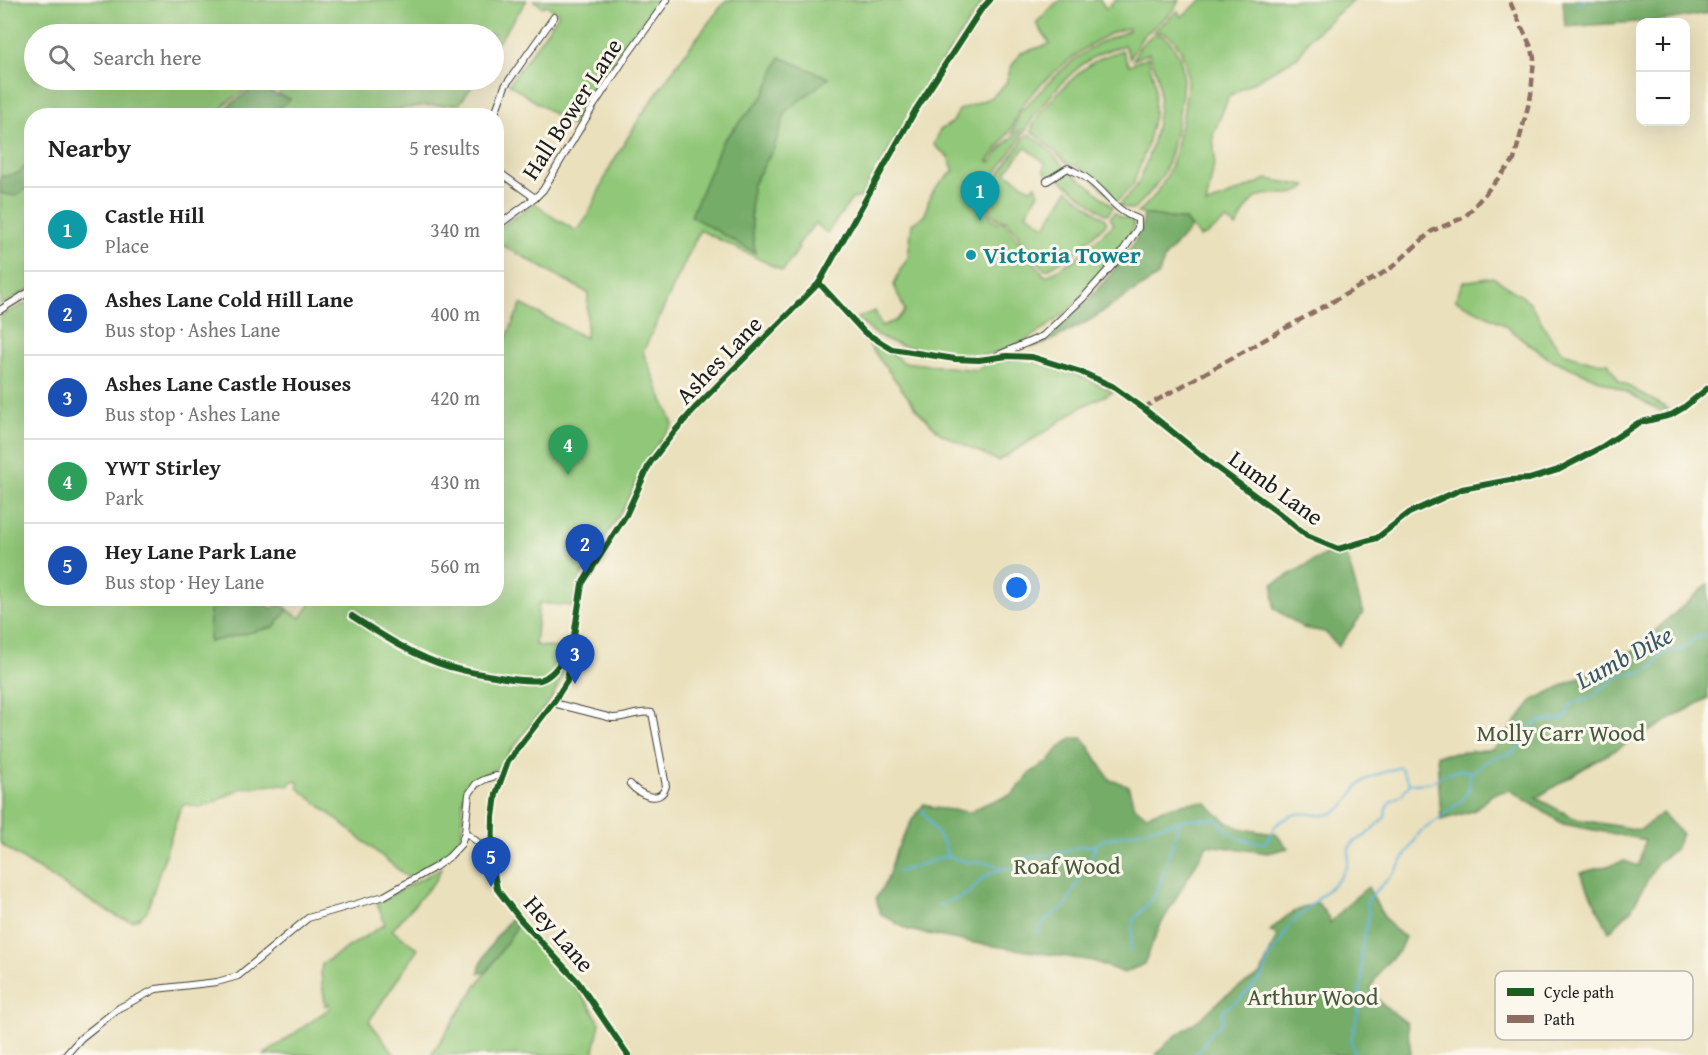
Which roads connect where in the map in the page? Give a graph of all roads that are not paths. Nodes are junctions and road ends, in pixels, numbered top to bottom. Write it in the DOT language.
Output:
graph roads {
  1 [pos="667,0"];
  2 [pos="990,0"];
  3 [pos="554,17"];
  4 [pos="504,89"];
  5 [pos="504,90"];
  6 [pos="497,108"];
  7 [pos="504,176"];
  8 [pos="1047,181"];
  9 [pos="535,198"];
  10 [pos="504,221"];
  11 [pos="819,283"];
  12 [pos="24,295"];
  13 [pos="0,310"];
  14 [pos="993,359"];
  15 [pos="1708,388"];
  16 [pos="553,703"];
  17 [pos="502,777"];
  18 [pos="630,784"];
  19 [pos="465,832"];
  20 [pos="492,863"];
  21 [pos="66,1055"];
  22 [pos="628,1055"];
  1 -- 9 [label="street, Hall Bower Lane"];
  2 -- 11 [label="street, Ashes Lane"];
  3 -- 4 [label="street"];
  5 -- 6 [label="street"];
  7 -- 9 [label="street"];
  8 -- 14 [label="street"];
  9 -- 10 [label="street, Hall Bower Lane"];
  11 -- 14 [label="street, Lumb Lane"];
  11 -- 16 [label="street, Ashes Lane"];
  12 -- 13 [label="street"];
  14 -- 15 [label="street, Lumb Lane"];
  16 -- 17 [label="street, Ashes Lane"];
  16 -- 18 [label="street"];
  17 -- 19 [label="street"];
  17 -- 20 [label="street, Ashes Lane"];
  19 -- 20 [label="street"];
  19 -- 21 [label="street"];
  20 -- 22 [label="street, Hey Lane"];
}
